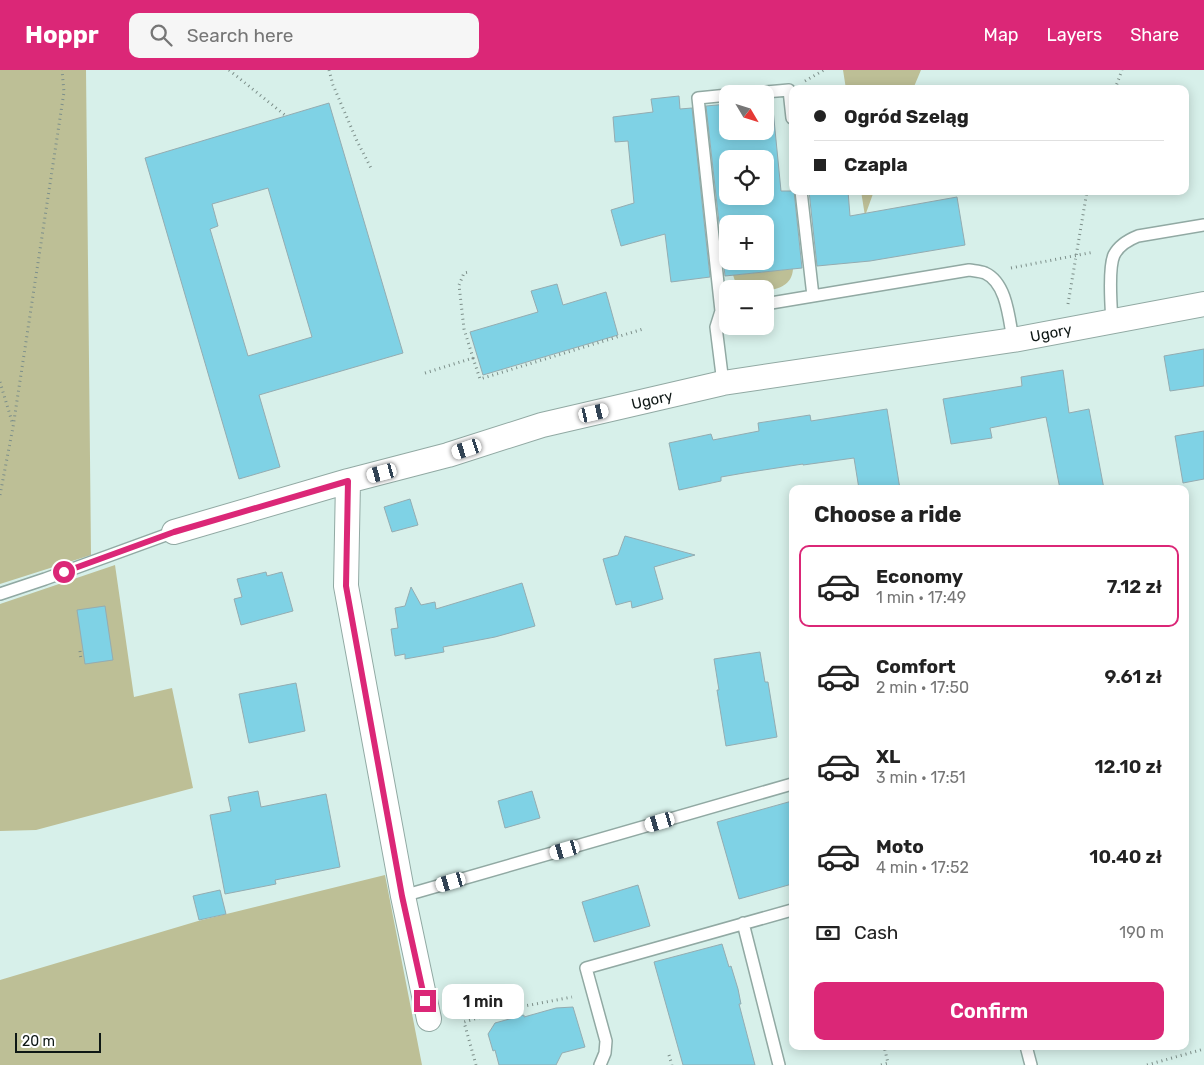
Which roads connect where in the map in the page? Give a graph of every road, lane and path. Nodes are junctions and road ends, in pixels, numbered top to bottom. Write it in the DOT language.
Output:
graph roads {
  1 [pos="62,70"];
  2 [pos="229,70"];
  3 [pos="328,70"];
  4 [pos="1122,70"];
  5 [pos="1116,85"];
  6 [pos="789,90"];
  7 [pos="774,91"];
  8 [pos="719,96"];
  9 [pos="286,116"];
  10 [pos="371,168"];
  11 [pos="801,195"];
  12 [pos="1086,195"];
  13 [pos="1204,225"];
  14 [pos="1119,247"];
  15 [pos="1076,256"];
  16 [pos="469,272"];
  17 [pos="985,273"];
  18 [pos="720,280"];
  19 [pos="813,296"];
  20 [pos="774,302"];
  21 [pos="1204,304"];
  22 [pos="719,321"];
  23 [pos="1112,322"];
  24 [pos="642,329"];
  25 [pos="1063,330"];
  26 [pos="1013,340"];
  27 [pos="473,358"];
  28 [pos="425,373"];
  29 [pos="0,382"];
  30 [pos="722,384"];
  31 [pos="13,428"];
  32 [pos="348,481"];
  33 [pos="0,495"];
  34 [pos="174,532"];
  35 [pos="0,594"];
  36 [pos="80,651"];
  37 [pos="81,660"];
  38 [pos="789,785"];
  39 [pos="402,896"];
  40 [pos="789,911"];
  41 [pos="743,923"];
  42 [pos="568,998"];
  43 [pos="429,1019"];
  44 [pos="1204,1049"];
  45 [pos="885,1050"];
  46 [pos="1027,1050"];
  47 [pos="669,1055"];
  48 [pos="476,1065"];
  49 [pos="600,1065"];
  50 [pos="672,1065"];
  51 [pos="779,1065"];
  52 [pos="881,1065"];
  53 [pos="1031,1065"];
  54 [pos="1147,1065"];
  1 -- 31 [label="path"];
  2 -- 9 [label="path"];
  3 -- 10 [label="path"];
  4 -- 5 [label="path"];
  6 -- 7 [label="lane"];
  8 -- 18 [label="lane"];
  11 -- 19 [label="lane"];
  12 -- 15 [label="path"];
  13 -- 14 [label="lane"];
  14 -- 15 [label="path"];
  14 -- 23 [label="lane"];
  15 -- 17 [label="path"];
  15 -- 25 [label="path"];
  16 -- 27 [label="path"];
  17 -- 19 [label="lane"];
  17 -- 26 [label="lane"];
  19 -- 20 [label="lane"];
  21 -- 23 [label="street, Ugory"];
  22 -- 30 [label="lane"];
  23 -- 25 [label="street, Ugory"];
  24 -- 27 [label="path"];
  25 -- 26 [label="street, Ugory"];
  26 -- 30 [label="street, Ugory"];
  27 -- 28 [label="path"];
  29 -- 31 [label="path"];
  30 -- 32 [label="street, Ugory"];
  31 -- 33 [label="path"];
  32 -- 34 [label="street, Ugory"];
  32 -- 39 [label="street"];
  34 -- 35 [label="lane, Ugory"];
  36 -- 37 [label="path"];
  38 -- 39 [label="lane"];
  39 -- 43 [label="street"];
  40 -- 41 [label="lane"];
  41 -- 49 [label="lane"];
  41 -- 51 [label="lane"];
  42 -- 48 [label="path"];
  44 -- 54 [label="path"];
  45 -- 52 [label="path"];
  46 -- 53 [label="lane"];
  47 -- 50 [label="path"];
}
